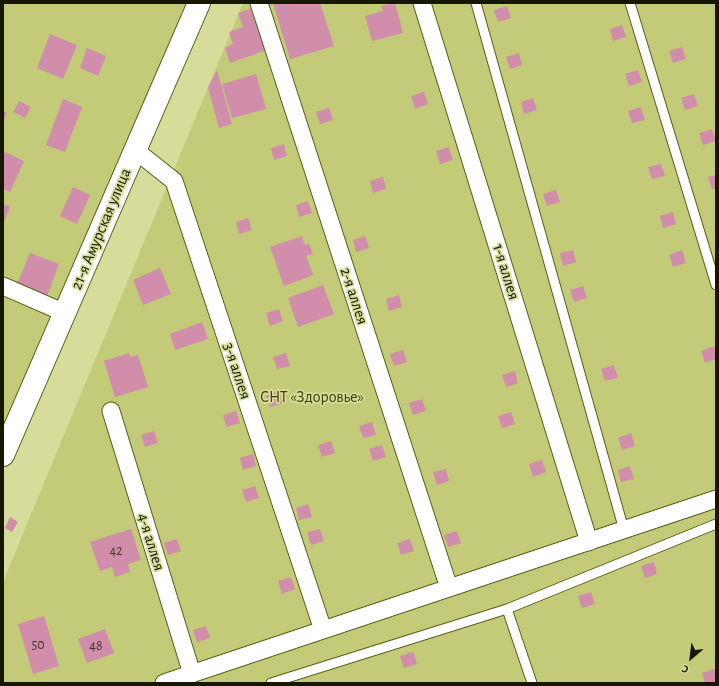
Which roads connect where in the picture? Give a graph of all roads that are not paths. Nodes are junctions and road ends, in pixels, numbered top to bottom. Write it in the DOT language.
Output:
graph roads {
  1 [pos="199,3"];
  2 [pos="258,3"];
  3 [pos="422,3"];
  4 [pos="476,3"];
  5 [pos="630,3"];
  6 [pos="135,150"];
  7 [pos="716,285"];
  8 [pos="3,286"];
  9 [pos="65,313"];
  10 [pos="111,410"];
  11 [pos="3,455"];
  12 [pos="716,499"];
  13 [pos="716,524"];
  14 [pos="624,530"];
  15 [pos="589,542"];
  16 [pos="448,588"];
  17 [pos="507,609"];
  18 [pos="323,630"];
  19 [pos="192,674"];
  20 [pos="300,679"];
  21 [pos="164,683"];
  22 [pos="271,683"];
  23 [pos="532,683"];
  1 -- 6 [label="main road, 21-я Амурская улица"];
  2 -- 16 [label="street, 2-я аллея"];
  3 -- 15 [label="street, 1-я аллея"];
  4 -- 14 [label="lane"];
  5 -- 7 [label="lane"];
  6 -- 9 [label="main road, 21-я Амурская улица"];
  6 -- 18 [label="street, 3-я аллея"];
  8 -- 9 [label="street"];
  9 -- 11 [label="main road, 21-я Амурская улица"];
  10 -- 19 [label="street, 4-я аллея"];
  12 -- 14 [label="street"];
  13 -- 17 [label="lane"];
  14 -- 15 [label="street"];
  15 -- 16 [label="street"];
  16 -- 18 [label="street"];
  17 -- 20 [label="lane"];
  17 -- 23 [label="lane"];
  18 -- 19 [label="street"];
  19 -- 21 [label="street"];
  20 -- 22 [label="lane"];
}
